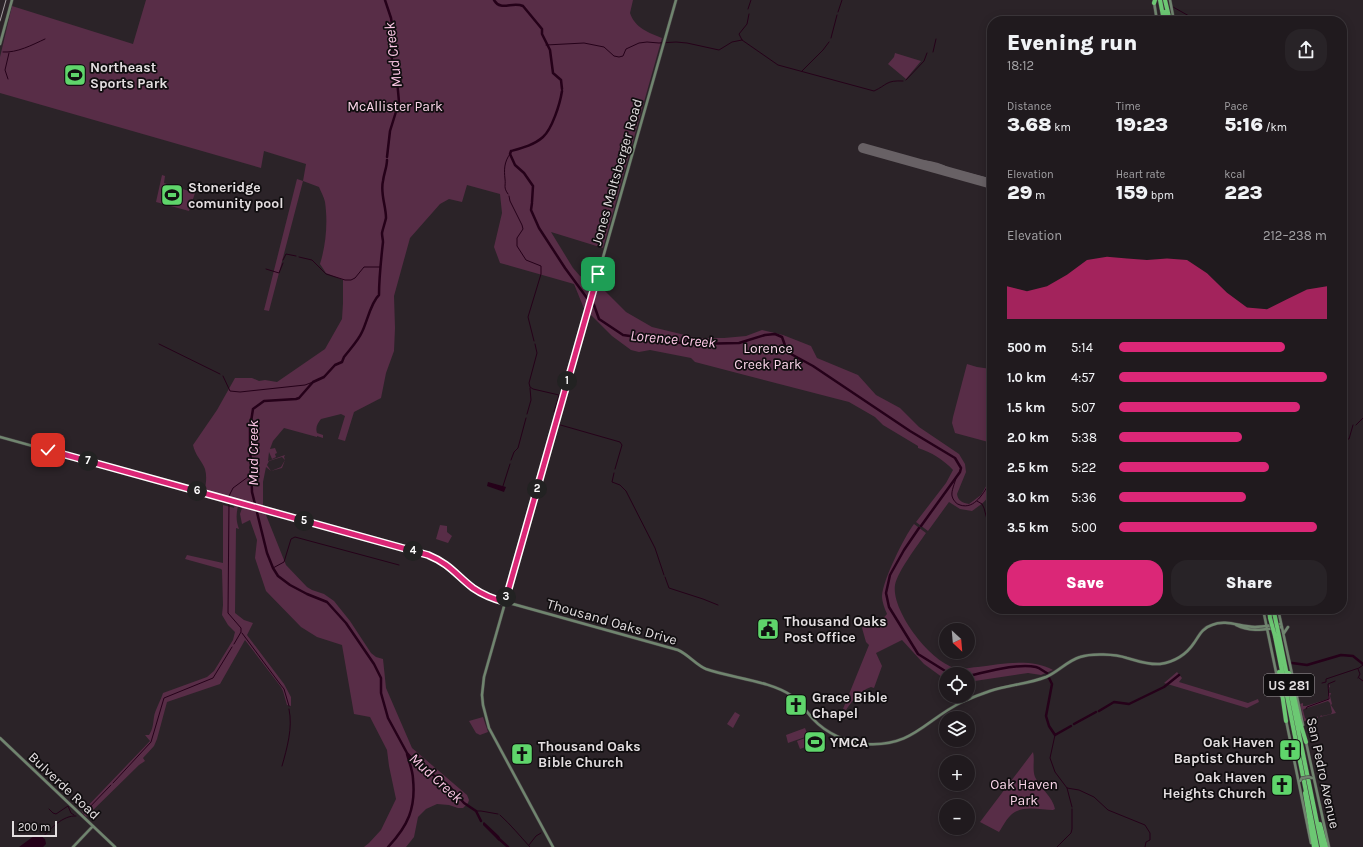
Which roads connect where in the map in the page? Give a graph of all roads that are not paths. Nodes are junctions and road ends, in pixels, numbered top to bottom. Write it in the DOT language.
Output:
graph roads {
  1 [pos="12,0"];
  2 [pos="676,0"];
  3 [pos="1160,0"];
  4 [pos="1164,0"];
  5 [pos="1170,0"];
  6 [pos="1154,1"];
  7 [pos="1156,16"];
  8 [pos="1163,16"];
  9 [pos="1166,16"];
  10 [pos="1169,16"];
  11 [pos="1173,16"];
  12 [pos="0,44"];
  13 [pos="0,437"];
  14 [pos="505,602"];
  15 [pos="1264,614"];
  16 [pos="1271,614"];
  17 [pos="1272,614"];
  18 [pos="1279,614"];
  19 [pos="1272,617"];
  20 [pos="1265,618"];
  21 [pos="1282,626"];
  22 [pos="1288,627"];
  23 [pos="1260,628"];
  24 [pos="1267,628"];
  25 [pos="1284,635"];
  26 [pos="1269,637"];
  27 [pos="1278,637"];
  28 [pos="1286,721"];
  29 [pos="0,738"];
  30 [pos="1306,742"];
  31 [pos="1305,762"];
  32 [pos="1305,782"];
  33 [pos="1315,782"];
  34 [pos="1299,785"];
  35 [pos="93,826"];
  36 [pos="73,847"];
  37 [pos="115,847"];
  38 [pos="553,847"];
  39 [pos="1313,847"];
  40 [pos="1320,847"];
  41 [pos="1326,847"];
  42 [pos="1329,847"];
  1 -- 12 [label="main road"];
  2 -- 14 [label="main road, Jones Maltsberger Road"];
  3 -- 8 [label="highway"];
  4 -- 9 [label="highway"];
  4 -- 10 [label="highway"];
  5 -- 11 [label="main road"];
  6 -- 7 [label="main road"];
  13 -- 14 [label="main road, Thousand Oaks Drive"];
  14 -- 23 [label="main road, Thousand Oaks Drive"];
  14 -- 38 [label="main road, Jones Maltsberger Road"];
  15 -- 20 [label="main road, San Pedro Avenue"];
  16 -- 19 [label="highway, US 281"];
  17 -- 19 [label="highway, US 281"];
  18 -- 20 [label="main road"];
  18 -- 21 [label="main road, San Pedro Avenue"];
  19 -- 27 [label="highway, US 281, bridge"];
  20 -- 23 [label="main road"];
  20 -- 24 [label="main road, San Pedro Avenue"];
  21 -- 24 [label="main road, Thousand Oaks Drive"];
  21 -- 25 [label="main road, San Pedro Avenue"];
  22 -- 25 [label="main road"];
  23 -- 24 [label="main road, Thousand Oaks Drive"];
  23 -- 26 [label="main road"];
  24 -- 26 [label="main road, San Pedro Avenue"];
  25 -- 26 [label="main road"];
  25 -- 30 [label="main road, San Pedro Avenue"];
  26 -- 28 [label="main road, San Pedro Avenue"];
  27 -- 28 [label="highway"];
  27 -- 30 [label="highway"];
  27 -- 31 [label="highway, US 281"];
  27 -- 32 [label="highway, US 281"];
  28 -- 34 [label="main road, San Pedro Avenue"];
  29 -- 35 [label="main road, Bulverde Road"];
  30 -- 33 [label="main road, San Pedro Avenue"];
  31 -- 40 [label="highway, US 281"];
  31 -- 41 [label="highway"];
  32 -- 39 [label="highway"];
  32 -- 40 [label="highway, US 281"];
  33 -- 34 [label="main road, bridge"];
  33 -- 42 [label="main road, San Pedro Avenue"];
  34 -- 39 [label="main road, San Pedro Avenue"];
  35 -- 36 [label="main road"];
  35 -- 37 [label="main road, Bulverde Road"];
}
